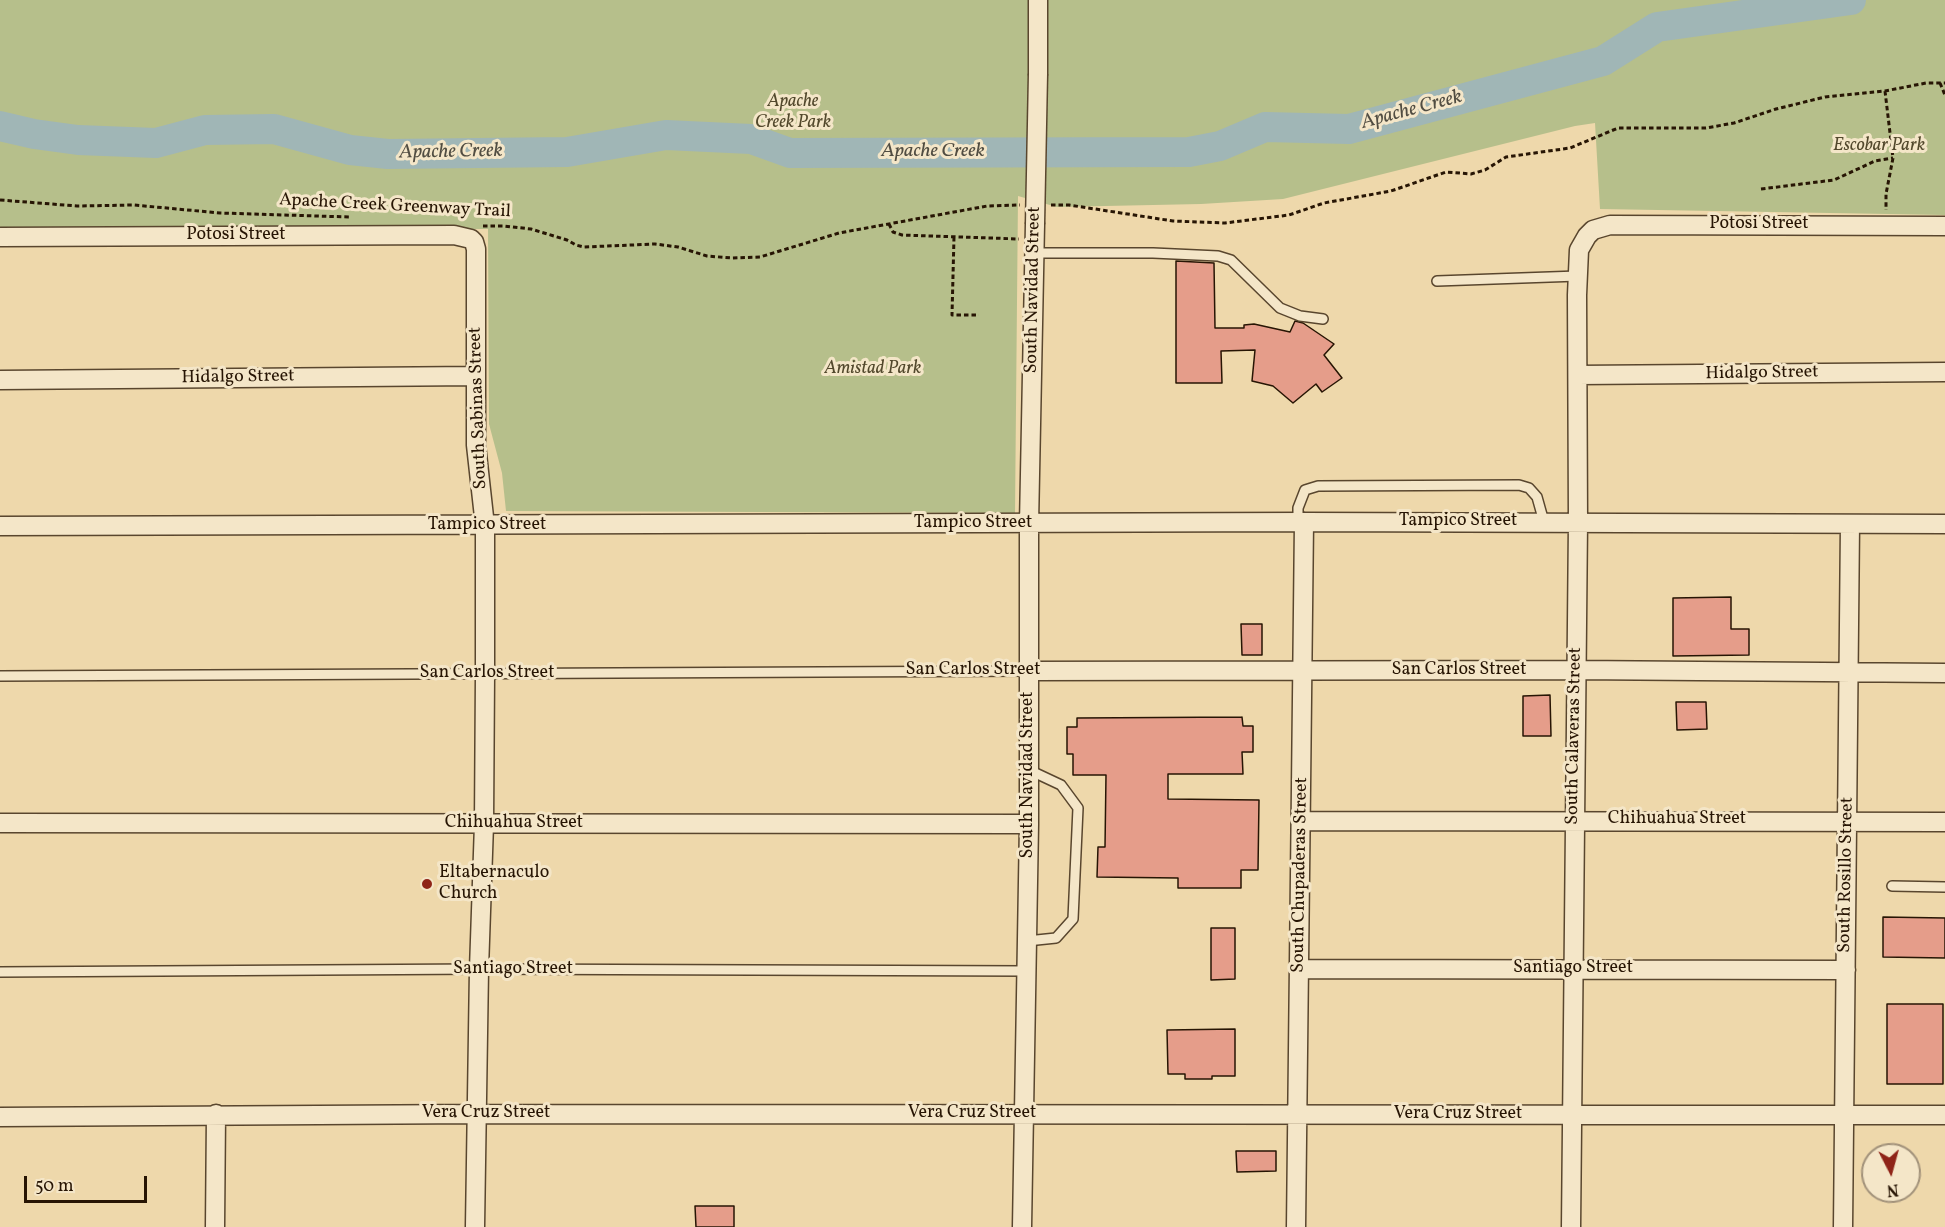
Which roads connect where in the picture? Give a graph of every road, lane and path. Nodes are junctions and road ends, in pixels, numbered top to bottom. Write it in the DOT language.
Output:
graph roads {
  1 [pos="1038,0"];
  2 [pos="1940,83"];
  3 [pos="1945,83"];
  4 [pos="1885,91"];
  5 [pos="1945,94"];
  6 [pos="1893,158"];
  7 [pos="1761,189"];
  8 [pos="0,200"];
  9 [pos="1027,205"];
  10 [pos="1048,205"];
  11 [pos="1886,212"];
  12 [pos="353,217"];
  13 [pos="889,224"];
  14 [pos="1945,226"];
  15 [pos="476,232"];
  16 [pos="0,237"];
  17 [pos="954,237"];
  18 [pos="1021,239"];
  19 [pos="1582,245"];
  20 [pos="1035,253"];
  21 [pos="1578,276"];
  22 [pos="1437,281"];
  23 [pos="979,315"];
  24 [pos="1323,319"];
  25 [pos="1945,372"];
  26 [pos="1578,375"];
  27 [pos="476,376"];
  28 [pos="0,380"];
  29 [pos="1301,522"];
  30 [pos="1544,522"];
  31 [pos="1578,522"];
  32 [pos="1029,524"];
  33 [pos="1850,524"];
  34 [pos="1945,524"];
  35 [pos="0,526"];
  36 [pos="485,526"];
  37 [pos="1576,670"];
  38 [pos="1029,671"];
  39 [pos="1303,671"];
  40 [pos="1849,672"];
  41 [pos="1945,673"];
  42 [pos="485,674"];
  43 [pos="0,676"];
  44 [pos="1029,770"];
  45 [pos="1574,820"];
  46 [pos="1847,820"];
  47 [pos="1301,821"];
  48 [pos="1945,822"];
  49 [pos="0,823"];
  50 [pos="484,824"];
  51 [pos="1029,824"];
  52 [pos="1892,886"];
  53 [pos="1945,887"];
  54 [pos="1027,941"];
  55 [pos="479,969"];
  56 [pos="1300,969"];
  57 [pos="1573,969"];
  58 [pos="1846,970"];
  59 [pos="1027,971"];
  60 [pos="0,972"];
  61 [pos="216,1114"];
  62 [pos="477,1114"];
  63 [pos="1023,1114"];
  64 [pos="1299,1115"];
  65 [pos="1572,1115"];
  66 [pos="1845,1115"];
  67 [pos="1945,1115"];
  68 [pos="0,1117"];
  69 [pos="215,1227"];
  70 [pos="475,1227"];
  71 [pos="1022,1227"];
  72 [pos="1296,1227"];
  73 [pos="1571,1227"];
  74 [pos="1843,1227"];
  1 -- 20 [label="street, South Navidad Street, bridge"];
  2 -- 3 [label="path"];
  2 -- 4 [label="path"];
  2 -- 5 [label="path"];
  4 -- 6 [label="path"];
  4 -- 10 [label="path"];
  6 -- 7 [label="path"];
  6 -- 11 [label="path"];
  8 -- 12 [label="path, Apache Creek Greenway Trail"];
  9 -- 13 [label="path, Apache Creek Greenway Trail"];
  13 -- 15 [label="path, Apache Creek Greenway Trail"];
  13 -- 17 [label="path"];
  14 -- 19 [label="street, Potosi Street"];
  15 -- 16 [label="street, Potosi Street"];
  15 -- 27 [label="street, South Sabinas Street"];
  17 -- 18 [label="path"];
  17 -- 23 [label="path"];
  19 -- 21 [label="street, South Calaveras Street"];
  20 -- 24 [label="lane"];
  20 -- 32 [label="street, South Navidad Street"];
  21 -- 22 [label="lane"];
  21 -- 26 [label="street, South Calaveras Street"];
  25 -- 26 [label="street, Hidalgo Street"];
  26 -- 31 [label="street, South Calaveras Street"];
  27 -- 28 [label="street, Hidalgo Street"];
  27 -- 36 [label="street, South Sabinas Street"];
  29 -- 30 [label="street, Tampico Street"];
  29 -- 30 [label="lane"];
  29 -- 32 [label="street, Tampico Street"];
  29 -- 39 [label="street, South Chupaderas Street"];
  30 -- 31 [label="street, Tampico Street"];
  31 -- 33 [label="street, Tampico Street"];
  31 -- 37 [label="street, South Calaveras Street"];
  32 -- 36 [label="street, Tampico Street"];
  32 -- 38 [label="street, South Navidad Street"];
  33 -- 34 [label="street, Tampico Street"];
  33 -- 40 [label="street, South Rosillo Street"];
  35 -- 36 [label="street, Tampico Street"];
  36 -- 42 [label="street, South Sabinas Street"];
  37 -- 39 [label="street, San Carlos Street"];
  37 -- 40 [label="street, San Carlos Street"];
  37 -- 45 [label="street, South Calaveras Street"];
  38 -- 39 [label="street, San Carlos Street"];
  38 -- 42 [label="lane, San Carlos Street"];
  38 -- 44 [label="street, South Navidad Street"];
  39 -- 47 [label="street, South Chupaderas Street"];
  40 -- 41 [label="street, San Carlos Street"];
  40 -- 46 [label="street, South Rosillo Street"];
  42 -- 43 [label="lane, San Carlos Street"];
  42 -- 50 [label="street, South Sabinas Street"];
  44 -- 51 [label="street, South Navidad Street"];
  44 -- 54 [label="lane"];
  45 -- 46 [label="street, Chihuahua Street"];
  45 -- 47 [label="street, Chihuahua Street"];
  45 -- 57 [label="street, South Calaveras Street"];
  46 -- 48 [label="street, Chihuahua Street"];
  46 -- 58 [label="street, South Rosillo Street"];
  47 -- 56 [label="street, South Chupaderas Street"];
  49 -- 50 [label="street, Chihuahua Street"];
  50 -- 51 [label="street, Chihuahua Street"];
  50 -- 55 [label="street, South Sabinas Street"];
  51 -- 54 [label="street, South Navidad Street"];
  52 -- 53 [label="lane"];
  54 -- 59 [label="street, South Navidad Street"];
  55 -- 59 [label="lane, Santiago Street"];
  55 -- 60 [label="lane, Santiago Street"];
  55 -- 62 [label="street, South Sabinas Street"];
  56 -- 57 [label="street, Santiago Street"];
  56 -- 64 [label="street, South Chupaderas Street"];
  57 -- 58 [label="street, Santiago Street"];
  57 -- 65 [label="street, South Calaveras Street"];
  58 -- 66 [label="street, South Rosillo Street"];
  59 -- 63 [label="street, South Navidad Street"];
  61 -- 62 [label="street, Vera Cruz Street"];
  61 -- 68 [label="street, Vera Cruz Street"];
  61 -- 69 [label="street"];
  62 -- 63 [label="street, Vera Cruz Street"];
  62 -- 70 [label="street, South Sabinas Street"];
  63 -- 64 [label="street, Vera Cruz Street"];
  63 -- 71 [label="street, South Navidad Street"];
  64 -- 65 [label="street, Vera Cruz Street"];
  64 -- 72 [label="street, South Chupaderas Street"];
  65 -- 66 [label="street, Vera Cruz Street"];
  65 -- 73 [label="street, South Calaveras Street"];
  66 -- 67 [label="street, Vera Cruz Street"];
  66 -- 74 [label="street, South Rosillo Street"];
}
